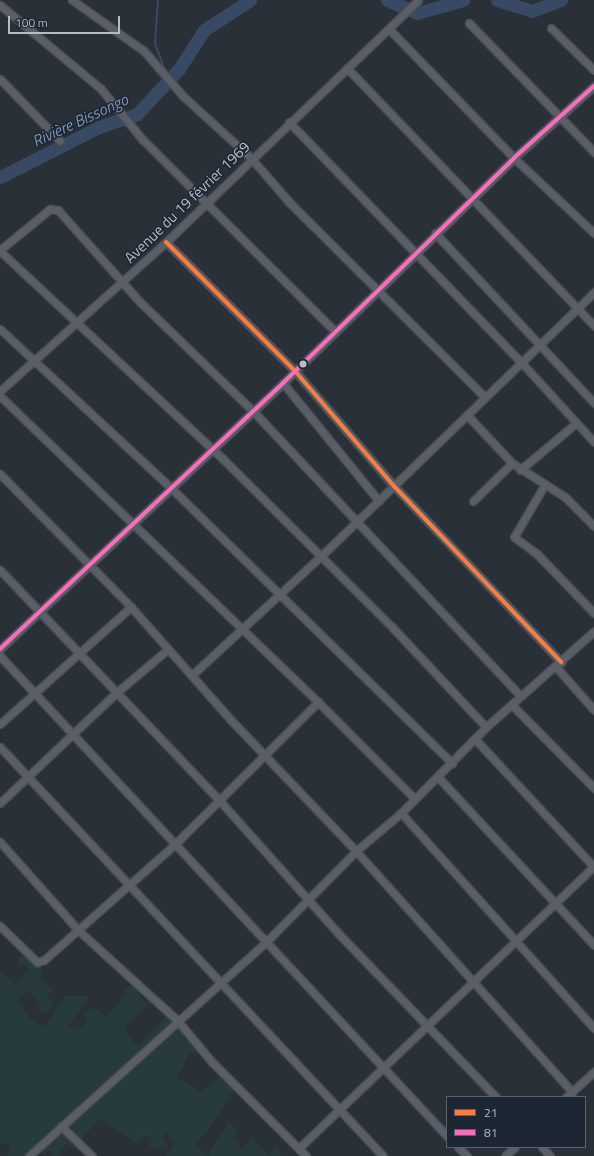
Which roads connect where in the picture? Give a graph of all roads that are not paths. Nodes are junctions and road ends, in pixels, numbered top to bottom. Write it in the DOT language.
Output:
graph roads {
  1 [pos="72,0"];
  2 [pos="418,0"];
  3 [pos="0,5"];
  4 [pos="469,23"];
  5 [pos="551,28"];
  6 [pos="389,29"];
  7 [pos="347,68"];
  8 [pos="594,70"];
  9 [pos="0,79"];
  10 [pos="594,86"];
  11 [pos="563,116"];
  12 [pos="289,122"];
  13 [pos="60,141"];
  14 [pos="594,152"];
  15 [pos="251,158"];
  16 [pos="514,158"];
  17 [pos="473,197"];
  18 [pos="208,202"];
  19 [pos="435,233"];
  20 [pos="594,233"];
  21 [pos="166,242"];
  22 [pos="0,251"];
  23 [pos="415,252"];
  24 [pos="122,282"];
  25 [pos="378,291"];
  26 [pos="594,292"];
  27 [pos="577,308"];
  28 [pos="75,323"];
  29 [pos="594,326"];
  30 [pos="0,329"];
  31 [pos="335,331"];
  32 [pos="537,344"];
  33 [pos="34,360"];
  34 [pos="521,362"];
  35 [pos="295,371"];
  36 [pos="283,383"];
  37 [pos="0,391"];
  38 [pos="0,396"];
  39 [pos="485,397"];
  40 [pos="594,403"];
  41 [pos="253,411"];
  42 [pos="467,415"];
  43 [pos="576,423"];
  44 [pos="594,442"];
  45 [pos="211,449"];
  46 [pos="512,463"];
  47 [pos="520,470"];
  48 [pos="0,474"];
  49 [pos="545,484"];
  50 [pos="394,486"];
  51 [pos="170,487"];
  52 [pos="379,501"];
  53 [pos="473,501"];
  54 [pos="356,522"];
  55 [pos="132,524"];
  56 [pos="594,526"];
  57 [pos="321,556"];
  58 [pos="91,564"];
  59 [pos="0,570"];
  60 [pos="279,595"];
  61 [pos="131,607"];
  62 [pos="40,611"];
  63 [pos="594,613"];
  64 [pos="243,628"];
  65 [pos="594,631"];
  66 [pos="0,649"];
  67 [pos="168,649"];
  68 [pos="80,652"];
  69 [pos="0,656"];
  70 [pos="558,664"];
  71 [pos="192,675"];
  72 [pos="116,693"];
  73 [pos="35,694"];
  74 [pos="521,696"];
  75 [pos="318,702"];
  76 [pos="512,705"];
  77 [pos="594,710"];
  78 [pos="0,724"];
  79 [pos="486,727"];
  80 [pos="73,736"];
  81 [pos="475,738"];
  82 [pos="0,747"];
  83 [pos="265,756"];
  84 [pos="452,763"];
  85 [pos="28,777"];
  86 [pos="438,777"];
  87 [pos="594,788"];
  88 [pos="415,799"];
  89 [pos="219,800"];
  90 [pos="0,803"];
  91 [pos="401,813"];
  92 [pos="0,842"];
  93 [pos="175,844"];
  94 [pos="356,851"];
  95 [pos="594,867"];
  96 [pos="131,885"];
  97 [pos="309,900"];
  98 [pos="555,903"];
  99 [pos="0,926"];
  100 [pos="78,930"];
  101 [pos="267,941"];
  102 [pos="516,942"];
  103 [pos="594,945"];
  104 [pos="222,981"];
  105 [pos="472,982"];
  106 [pos="177,1020"];
  107 [pos="427,1024"];
  108 [pos="594,1028"];
  109 [pos="382,1068"];
  110 [pos="594,1072"];
  111 [pos="569,1094"];
  112 [pos="495,1096"];
  113 [pos="337,1110"];
  114 [pos="61,1126"];
  115 [pos="446,1135"];
  116 [pos="299,1148"];
  117 [pos="459,1148"];
  118 [pos="514,1148"];
  119 [pos="543,1148"];
  120 [pos="29,1156"];
  121 [pos="92,1156"];
  122 [pos="306,1156"];
  123 [pos="383,1156"];
  124 [pos="466,1156"];
  125 [pos="505,1156"];
  126 [pos="550,1156"];
  1 -- 15 [label="street"];
  2 -- 6 [label="street, Avenue du 19 février 1969"];
  3 -- 18 [label="street"];
  4 -- 11 [label="street"];
  5 -- 8 [label="street"];
  6 -- 7 [label="street, Avenue du 19 février 1969"];
  6 -- 16 [label="street"];
  7 -- 12 [label="street, Avenue du 19 février 1969"];
  7 -- 17 [label="street"];
  9 -- 13 [label="street"];
  10 -- 11 [label="street"];
  11 -- 14 [label="street"];
  11 -- 16 [label="street"];
  12 -- 15 [label="street, Avenue du 19 février 1969"];
  12 -- 23 [label="street"];
  15 -- 18 [label="street, Avenue du 19 février 1969"];
  15 -- 25 [label="street"];
  16 -- 17 [label="street"];
  16 -- 20 [label="street"];
  17 -- 19 [label="street"];
  17 -- 27 [label="street"];
  18 -- 21 [label="street, Avenue du 19 février 1969"];
  18 -- 31 [label="street"];
  19 -- 23 [label="street"];
  19 -- 32 [label="street"];
  21 -- 24 [label="street, Avenue du 19 février 1969"];
  21 -- 35 [label="street"];
  22 -- 24 [label="street"];
  22 -- 28 [label="street"];
  23 -- 25 [label="street"];
  23 -- 34 [label="street"];
  24 -- 28 [label="street, Avenue du 19 février 1969"];
  24 -- 41 [label="street"];
  25 -- 31 [label="street"];
  25 -- 39 [label="street"];
  26 -- 27 [label="street"];
  27 -- 29 [label="street"];
  27 -- 32 [label="street"];
  28 -- 33 [label="street, Avenue du 19 février 1969"];
  28 -- 45 [label="street"];
  30 -- 33 [label="street"];
  31 -- 35 [label="street"];
  32 -- 34 [label="street"];
  32 -- 40 [label="street"];
  33 -- 37 [label="street, Avenue du 19 février 1969"];
  33 -- 51 [label="street"];
  34 -- 39 [label="street"];
  34 -- 43 [label="street"];
  35 -- 36 [label="street"];
  35 -- 50 [label="street"];
  36 -- 41 [label="street"];
  36 -- 52 [label="street"];
  38 -- 55 [label="street"];
  39 -- 42 [label="street"];
  41 -- 45 [label="street"];
  41 -- 54 [label="street"];
  42 -- 46 [label="street"];
  42 -- 50 [label="street"];
  43 -- 44 [label="street"];
  43 -- 47 [label="street"];
  45 -- 51 [label="street"];
  45 -- 57 [label="street"];
  46 -- 47 [label="street"];
  46 -- 53 [label="street"];
  47 -- 49 [label="street"];
  48 -- 58 [label="street"];
  49 -- 56 [label="street"];
  49 -- 63 [label="street"];
  50 -- 52 [label="street"];
  50 -- 70 [label="street"];
  51 -- 55 [label="street"];
  51 -- 60 [label="street"];
  52 -- 54 [label="street"];
  54 -- 57 [label="street"];
  54 -- 74 [label="street"];
  55 -- 58 [label="street"];
  55 -- 64 [label="street"];
  57 -- 60 [label="street"];
  57 -- 79 [label="street"];
  58 -- 61 [label="street"];
  58 -- 62 [label="street"];
  59 -- 62 [label="street"];
  60 -- 64 [label="street"];
  60 -- 84 [label="street"];
  61 -- 67 [label="street"];
  61 -- 68 [label="street"];
  62 -- 66 [label="street"];
  62 -- 68 [label="street"];
  64 -- 71 [label="street"];
  64 -- 75 [label="street"];
  65 -- 70 [label="street"];
  67 -- 71 [label="street"];
  67 -- 72 [label="street"];
  68 -- 72 [label="street"];
  68 -- 73 [label="street"];
  69 -- 73 [label="street"];
  70 -- 74 [label="street"];
  70 -- 77 [label="street"];
  71 -- 83 [label="street"];
  72 -- 80 [label="street"];
  72 -- 89 [label="street"];
  73 -- 78 [label="street"];
  73 -- 80 [label="street"];
  74 -- 76 [label="street"];
  75 -- 83 [label="street"];
  75 -- 88 [label="street"];
  76 -- 79 [label="street"];
  76 -- 87 [label="street"];
  79 -- 81 [label="street"];
  80 -- 85 [label="street"];
  80 -- 93 [label="street"];
  81 -- 84 [label="street"];
  81 -- 95 [label="street"];
  82 -- 85 [label="street"];
  83 -- 89 [label="street"];
  83 -- 94 [label="street"];
  84 -- 86 [label="street"];
  85 -- 90 [label="street"];
  85 -- 96 [label="street"];
  86 -- 88 [label="street"];
  86 -- 98 [label="street"];
  88 -- 91 [label="street"];
  89 -- 93 [label="street"];
  89 -- 97 [label="street"];
  91 -- 94 [label="street"];
  91 -- 102 [label="street"];
  92 -- 100 [label="street"];
  93 -- 96 [label="street"];
  93 -- 101 [label="street"];
  94 -- 97 [label="street"];
  94 -- 105 [label="street"];
  95 -- 98 [label="street"];
  96 -- 100 [label="street"];
  96 -- 104 [label="street"];
  97 -- 101 [label="street"];
  97 -- 107 [label="street"];
  98 -- 102 [label="street"];
  98 -- 103 [label="street"];
  99 -- 100 [label="street"];
  100 -- 106 [label="street"];
  101 -- 104 [label="street"];
  101 -- 109 [label="street"];
  102 -- 105 [label="street"];
  102 -- 108 [label="street"];
  104 -- 106 [label="street"];
  104 -- 113 [label="street"];
  105 -- 107 [label="street"];
  105 -- 111 [label="street"];
  106 -- 114 [label="street"];
  106 -- 116 [label="street"];
  107 -- 109 [label="street"];
  107 -- 112 [label="street"];
  109 -- 113 [label="street"];
  109 -- 115 [label="street"];
  110 -- 111 [label="street"];
  113 -- 116 [label="street"];
  113 -- 123 [label="street"];
  114 -- 120 [label="street"];
  114 -- 121 [label="street"];
  116 -- 122 [label="street"];
  117 -- 124 [label="street"];
  118 -- 125 [label="street"];
  119 -- 126 [label="street"];
}
